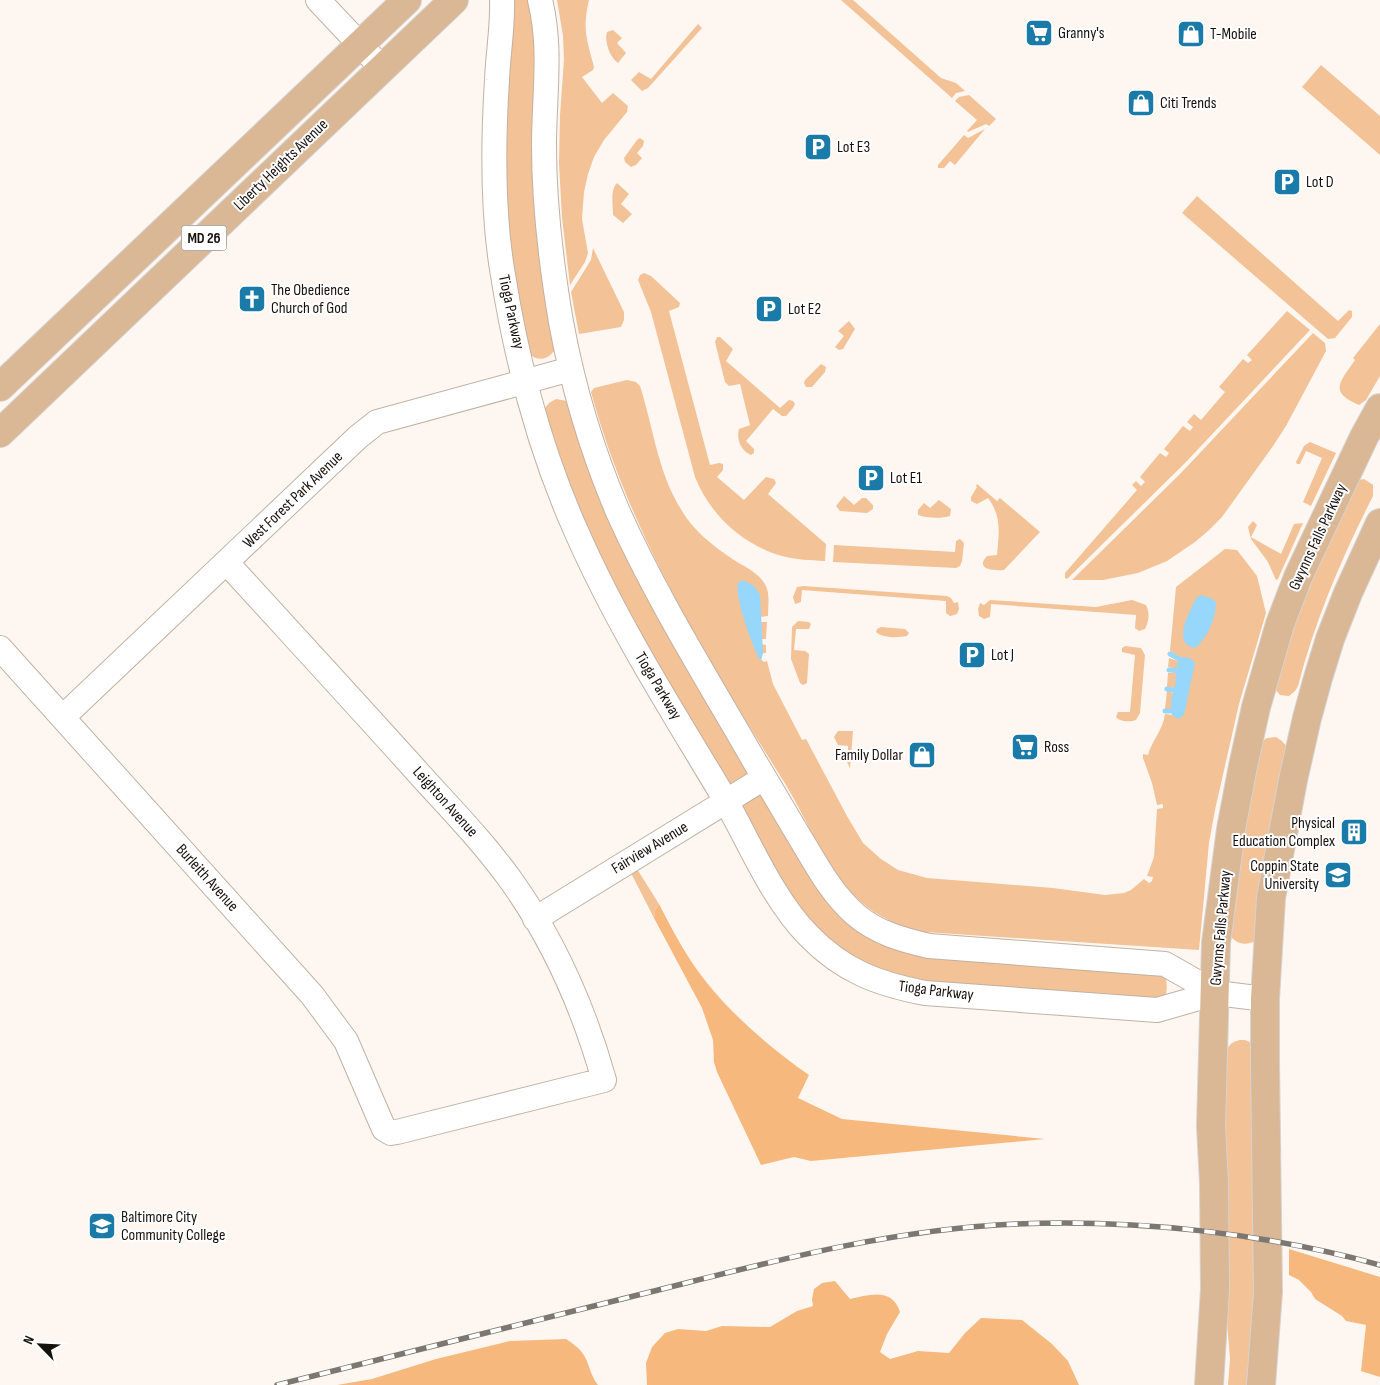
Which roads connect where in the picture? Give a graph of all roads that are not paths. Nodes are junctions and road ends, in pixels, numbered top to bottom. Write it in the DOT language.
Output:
graph roads {
  1 [pos="318,0"];
  2 [pos="407,0"];
  3 [pos="454,0"];
  4 [pos="502,0"];
  5 [pos="540,0"];
  6 [pos="360,45"];
  7 [pos="382,68"];
  8 [pos="571,369"];
  9 [pos="526,381"];
  10 [pos="0,387"];
  11 [pos="1380,408"];
  12 [pos="0,433"];
  13 [pos="1372,442"];
  14 [pos="1380,523"];
  15 [pos="227,562"];
  16 [pos="0,648"];
  17 [pos="63,717"];
  18 [pos="764,778"];
  19 [pos="726,802"];
  20 [pos="535,919"];
  21 [pos="1216,993"];
  22 [pos="1265,999"];
  23 [pos="604,1080"];
  24 [pos="1210,1385"];
  25 [pos="1260,1385"];
  1 -- 6 [label="street"];
  2 -- 6 [label="main road, Liberty Heights Avenue / MD 26"];
  3 -- 7 [label="main road, Liberty Heights Avenue / MD 26"];
  4 -- 9 [label="street, Tioga Parkway"];
  5 -- 8 [label="street, Tioga Parkway"];
  6 -- 7 [label="street"];
  6 -- 10 [label="main road, Liberty Heights Avenue / MD 26"];
  7 -- 12 [label="main road, Liberty Heights Avenue / MD 26"];
  8 -- 9 [label="street, West Forest Park Avenue"];
  8 -- 18 [label="street, Tioga Parkway"];
  9 -- 15 [label="street, West Forest Park Avenue"];
  9 -- 19 [label="street, Tioga Parkway"];
  11 -- 13 [label="main road, Gwynns Falls Parkway"];
  13 -- 21 [label="main road, Gwynns Falls Parkway"];
  14 -- 22 [label="main road"];
  15 -- 17 [label="street, West Forest Park Avenue"];
  15 -- 20 [label="street, Leighton Avenue"];
  16 -- 17 [label="street, Burleith Avenue"];
  17 -- 23 [label="street, Burleith Avenue"];
  18 -- 19 [label="street, Fairview Avenue"];
  18 -- 21 [label="street, Tioga Parkway"];
  19 -- 20 [label="street, Fairview Avenue"];
  19 -- 21 [label="street, Tioga Parkway"];
  20 -- 23 [label="street, Leighton Avenue"];
  21 -- 22 [label="street, Tioga Parkway"];
  21 -- 24 [label="main road, Gwynns Falls Parkway"];
  22 -- 25 [label="main road"];
}
